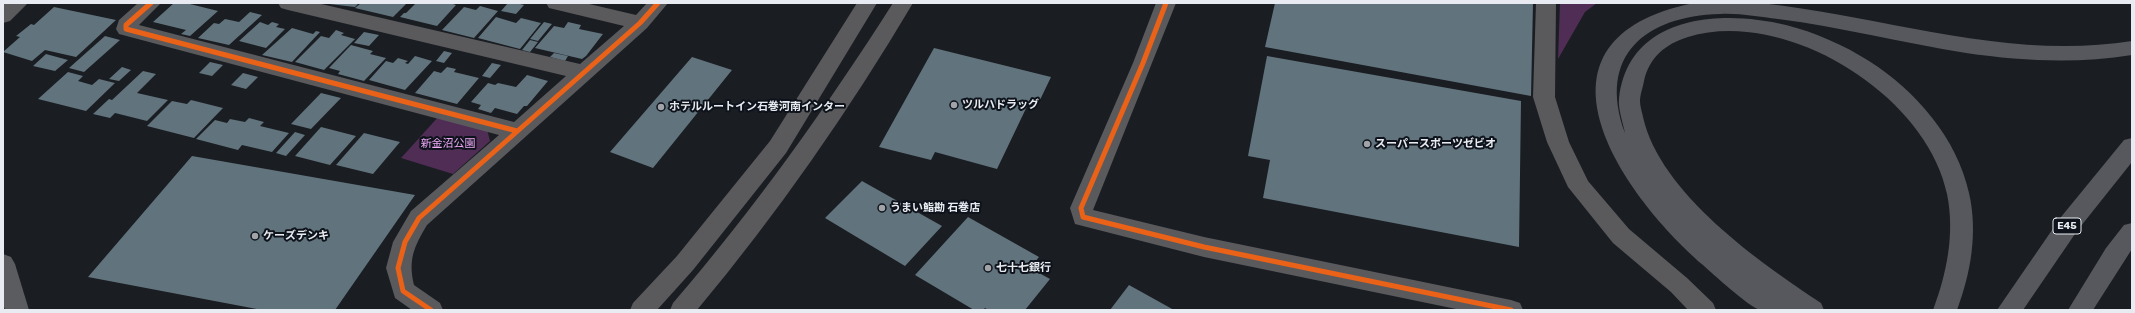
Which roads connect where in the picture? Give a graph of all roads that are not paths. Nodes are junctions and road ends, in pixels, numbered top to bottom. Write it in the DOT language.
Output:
graph roads {
  1 [pos="18,3"];
  2 [pos="151,3"];
  3 [pos="288,3"];
  4 [pos="556,3"];
  5 [pos="658,3"];
  6 [pos="867,3"];
  7 [pos="903,3"];
  8 [pos="1166,3"];
  9 [pos="1546,3"];
  10 [pos="3,16"];
  11 [pos="640,23"];
  12 [pos="2132,48"];
  13 [pos="584,73"];
  14 [pos="518,131"];
  15 [pos="2132,146"];
  16 [pos="2132,232"];
  17 [pos="3,264"];
  18 [pos="17,310"];
  19 [pos="431,310"];
  20 [pos="642,310"];
  21 [pos="682,310"];
  22 [pos="1510,310"];
  23 [pos="1704,310"];
  24 [pos="1779,310"];
  25 [pos="1812,310"];
  26 [pos="1945,310"];
  27 [pos="2009,310"];
  28 [pos="2080,310"];
  1 -- 10 [label="street"];
  2 -- 14 [label="street"];
  3 -- 13 [label="street"];
  4 -- 11 [label="street"];
  5 -- 11 [label="street"];
  6 -- 20 [label="street"];
  7 -- 21 [label="street"];
  8 -- 22 [label="street"];
  9 -- 23 [label="street"];
  11 -- 13 [label="street"];
  12 -- 24 [label="highway"];
  13 -- 14 [label="street"];
  14 -- 19 [label="street"];
  15 -- 27 [label="highway, E45"];
  16 -- 28 [label="highway"];
  17 -- 18 [label="main road"];
  25 -- 26 [label="highway"];
}
